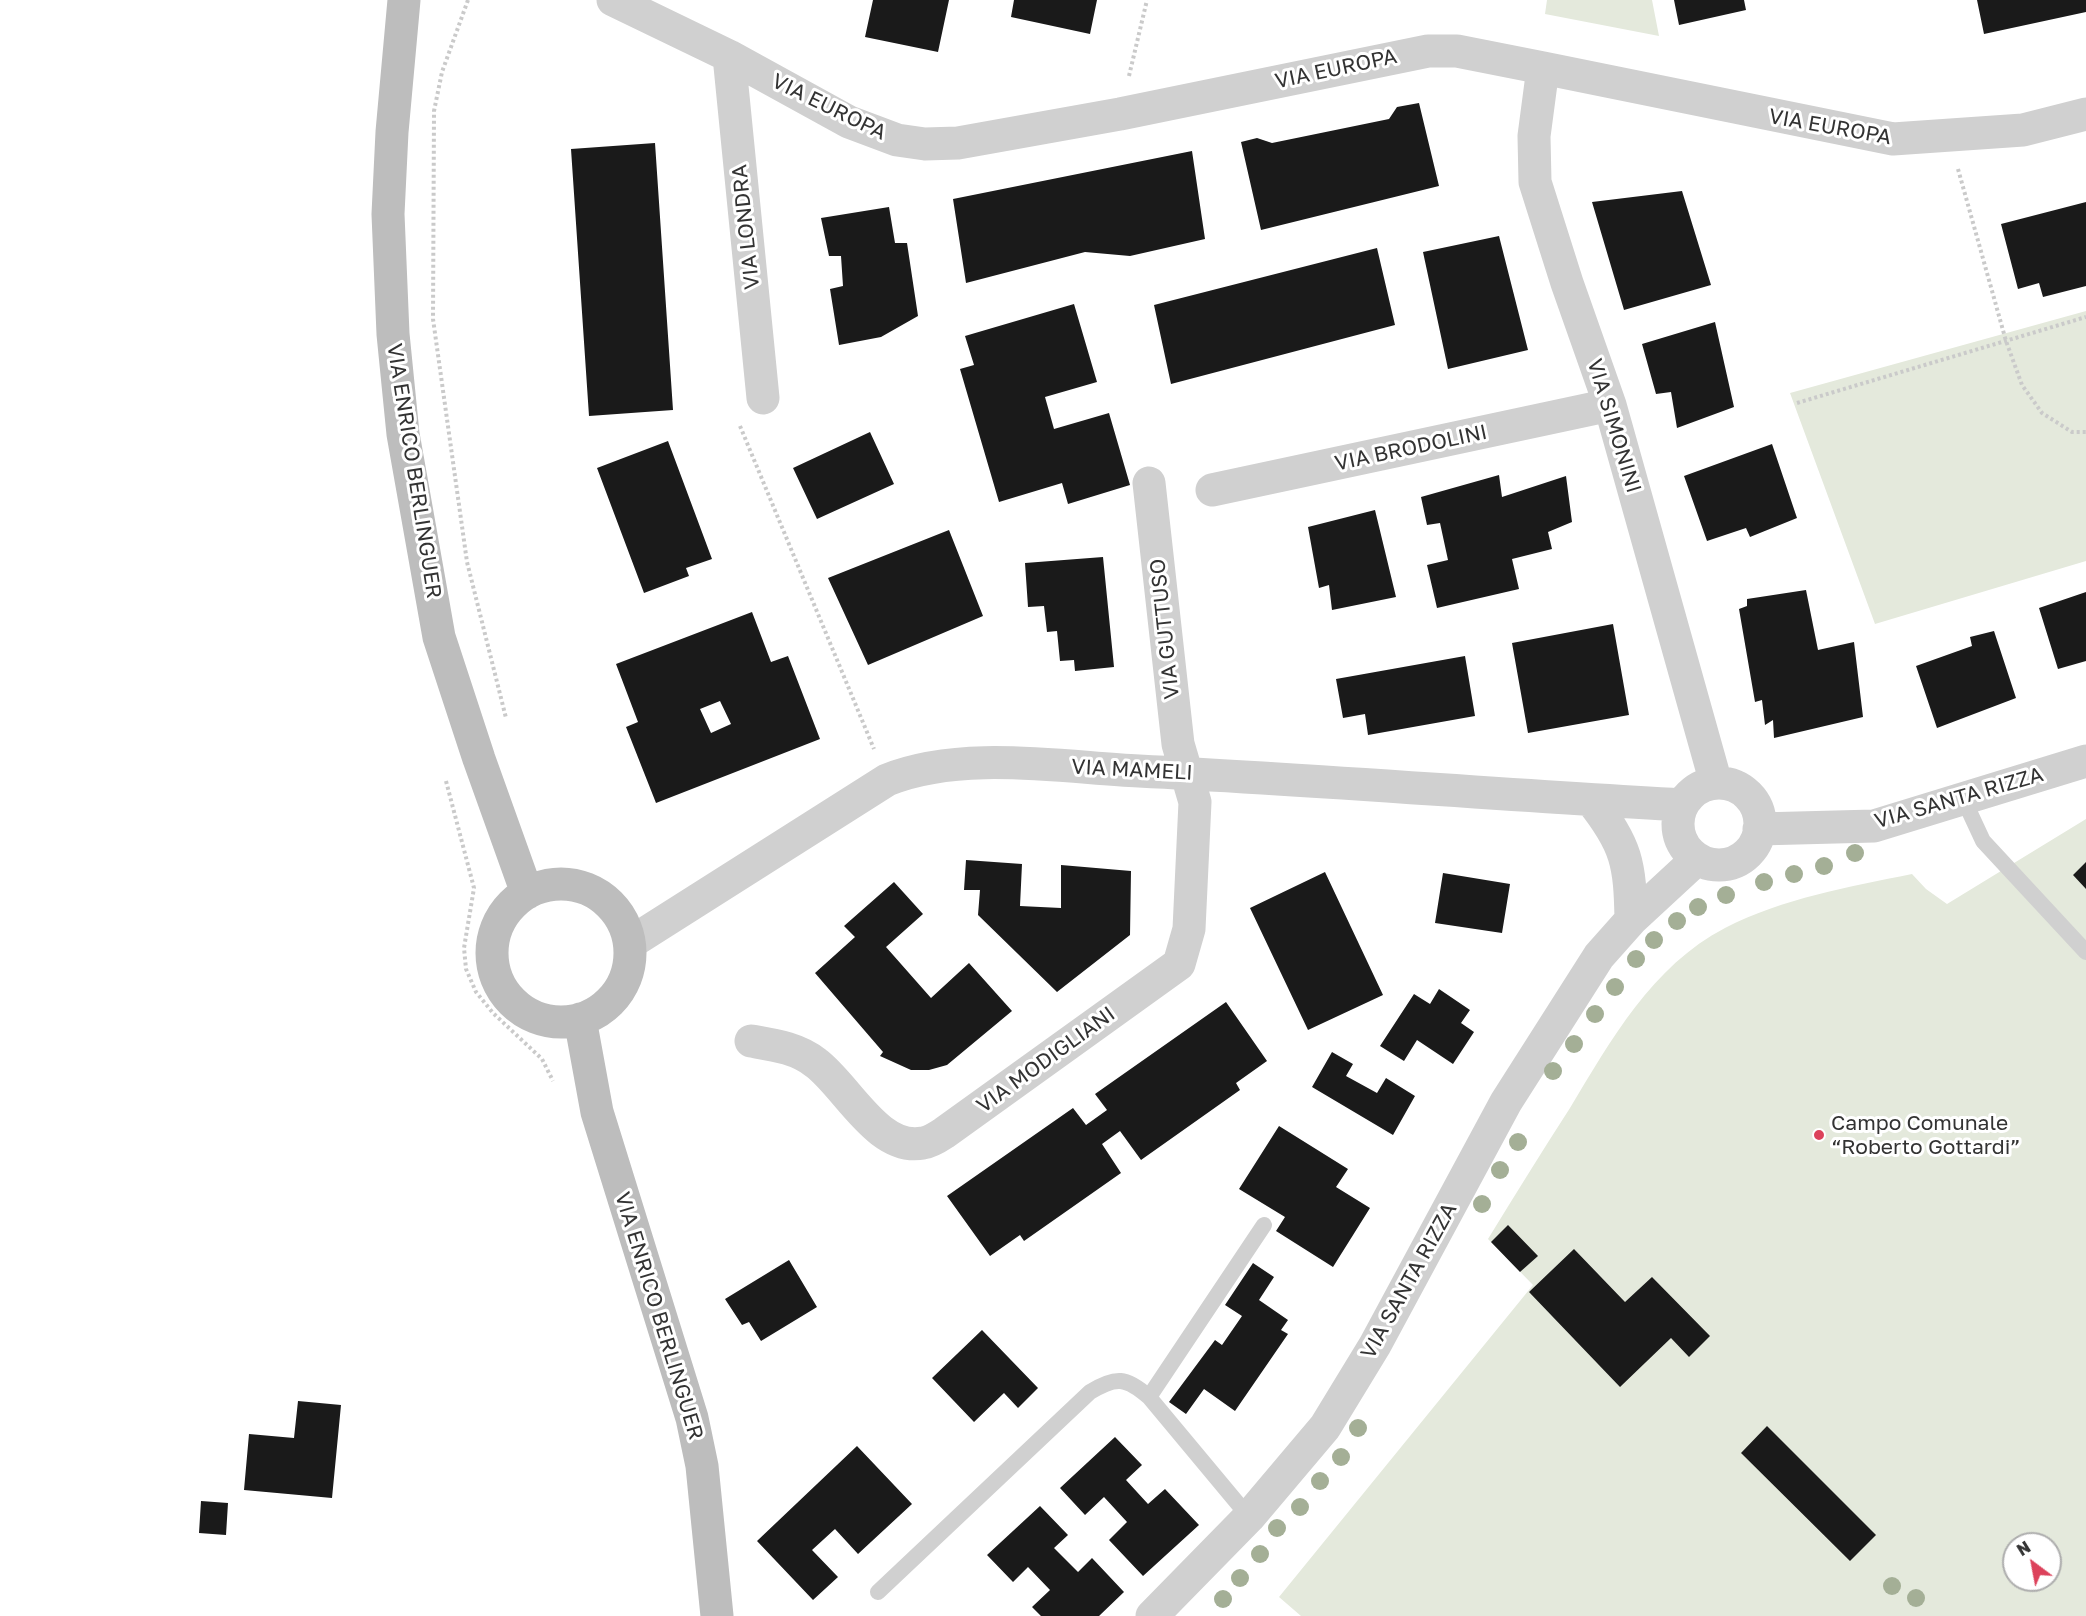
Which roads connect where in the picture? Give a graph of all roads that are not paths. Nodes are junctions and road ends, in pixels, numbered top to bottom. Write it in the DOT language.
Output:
graph roads {
  1 [pos="404,0"];
  2 [pos="613,0"];
  3 [pos="729,56"];
  4 [pos="1543,68"];
  5 [pos="2086,114"];
  6 [pos="763,398"];
  7 [pos="1610,405"];
  8 [pos="1149,483"];
  9 [pos="1212,490"];
  10 [pos="2086,761"];
  11 [pos="1186,773"];
  12 [pos="1716,783"];
  13 [pos="1963,798"];
  14 [pos="1591,800"];
  15 [pos="1682,805"];
  16 [pos="1759,829"];
  17 [pos="1697,859"];
  18 [pos="527,892"];
  19 [pos="1631,920"];
  20 [pos="630,943"];
  21 [pos="2086,952"];
  22 [pos="580,1020"];
  23 [pos="751,1041"];
  24 [pos="1264,1225"];
  25 [pos="1149,1397"];
  26 [pos="1249,1517"];
  27 [pos="878,1592"];
  28 [pos="717,1616"];
  29 [pos="1152,1616"];
  1 -- 18 [label="street, VIA ENRICO BERLINGUER"];
  2 -- 3 [label="street, VIA EUROPA"];
  3 -- 4 [label="street, VIA EUROPA"];
  3 -- 6 [label="street, VIA LONDRA"];
  4 -- 5 [label="street, VIA EUROPA"];
  4 -- 7 [label="street, VIA SIMONINI"];
  7 -- 9 [label="street, VIA BRODOLINI"];
  7 -- 12 [label="street, VIA SIMONINI"];
  8 -- 11 [label="street, VIA GUTTUSO"];
  10 -- 13 [label="street, VIA SANTA RIZZA"];
  11 -- 14 [label="street, VIA MAMELI"];
  11 -- 20 [label="street, VIA MAMELI"];
  11 -- 23 [label="street, VIA MODIGLIANI"];
  12 -- 15 [label="street"];
  12 -- 16 [label="street"];
  13 -- 16 [label="street, VIA SANTA RIZZA"];
  13 -- 21 [label="lane"];
  14 -- 15 [label="street, VIA MAMELI"];
  14 -- 19 [label="street"];
  15 -- 17 [label="street"];
  16 -- 17 [label="street"];
  17 -- 19 [label="street, VIA SANTA RIZZA"];
  18 -- 20 [label="street"];
  18 -- 22 [label="street"];
  19 -- 26 [label="street, VIA SANTA RIZZA"];
  20 -- 22 [label="street"];
  22 -- 28 [label="street, VIA ENRICO BERLINGUER"];
  24 -- 25 [label="lane"];
  25 -- 26 [label="lane"];
  25 -- 27 [label="lane"];
  26 -- 29 [label="street, VIA SANTA RIZZA"];
}
